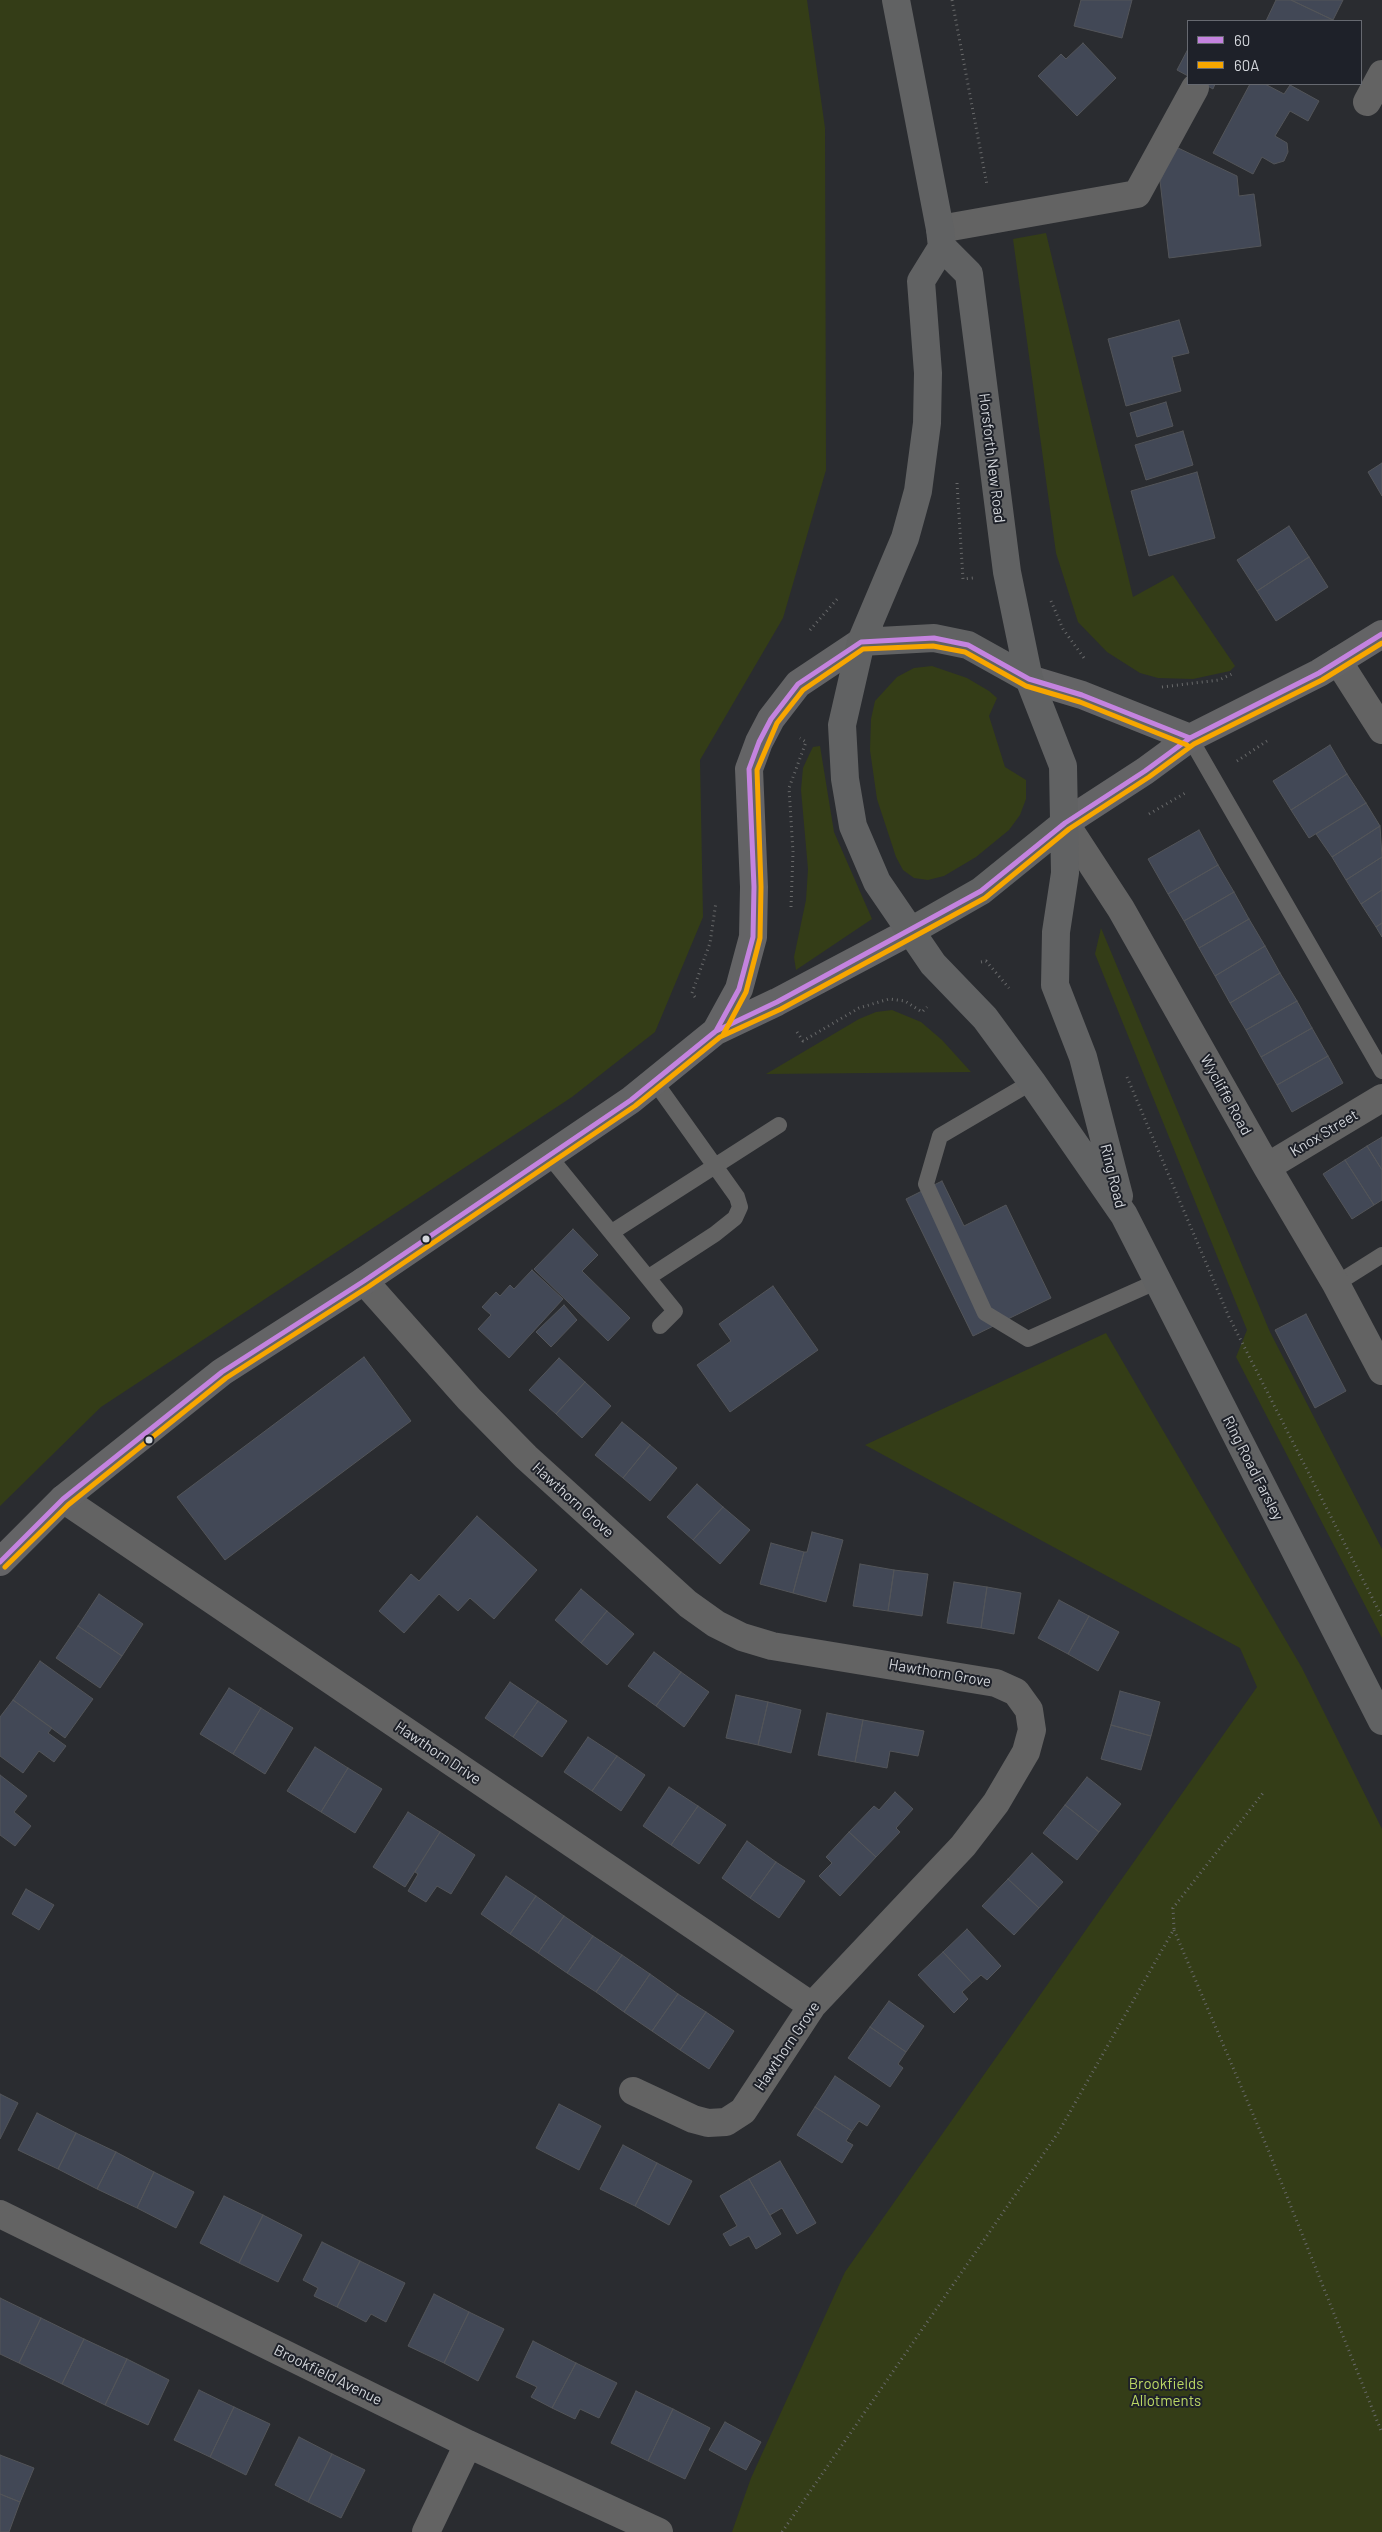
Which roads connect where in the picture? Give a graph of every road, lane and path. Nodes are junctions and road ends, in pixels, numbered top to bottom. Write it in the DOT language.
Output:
graph roads {
  1 [pos="896,0"];
  2 [pos="1382,74"];
  3 [pos="1195,88"];
  4 [pos="1367,102"];
  5 [pos="941,238"];
  6 [pos="1382,634"];
  7 [pos="862,642"];
  8 [pos="1338,662"];
  9 [pos="1029,679"];
  10 [pos="1382,730"];
  11 [pos="1190,738"];
  12 [pos="1065,823"];
  13 [pos="911,931"];
  14 [pos="716,1031"];
  15 [pos="1382,1071"];
  16 [pos="1126,1073"];
  17 [pos="655,1082"];
  18 [pos="1032,1082"];
  19 [pos="1382,1098"];
  20 [pos="779,1125"];
  21 [pos="549,1156"];
  22 [pos="715,1166"];
  23 [pos="1267,1167"];
  24 [pos="1124,1215"];
  25 [pos="612,1232"];
  26 [pos="1382,1255"];
  27 [pos="648,1277"];
  28 [pos="364,1281"];
  29 [pos="1158,1281"];
  30 [pos="1336,1284"];
  31 [pos="660,1326"];
  32 [pos="1382,1371"];
  33 [pos="63,1500"];
  34 [pos="0,1562"];
  35 [pos="1382,1617"];
  36 [pos="1382,1721"];
  37 [pos="1263,1793"];
  38 [pos="1174,1929"];
  39 [pos="812,2006"];
  40 [pos="633,2091"];
  41 [pos="0,2214"];
  42 [pos="1382,2432"];
  43 [pos="468,2444"];
  44 [pos="426,2532"];
  45 [pos="658,2532"];
  46 [pos="782,2532"];
  1 -- 5 [label="highway"];
  2 -- 4 [label="street"];
  3 -- 5 [label="street"];
  5 -- 7 [label="highway"];
  5 -- 9 [label="highway, Horsforth New Road"];
  6 -- 8 [label="main road"];
  7 -- 9 [label="highway"];
  7 -- 13 [label="highway, Ring Road"];
  7 -- 14 [label="main road"];
  8 -- 10 [label="street"];
  8 -- 11 [label="main road"];
  9 -- 11 [label="main road"];
  9 -- 12 [label="highway, Horsforth New Road"];
  11 -- 12 [label="main road"];
  11 -- 15 [label="lane"];
  12 -- 13 [label="highway"];
  12 -- 23 [label="street, Wycliffe Road"];
  12 -- 24 [label="highway, Ring Road"];
  13 -- 14 [label="main road"];
  13 -- 18 [label="highway, Ring Road"];
  14 -- 17 [label="main road"];
  16 -- 35 [label="path"];
  17 -- 21 [label="main road"];
  17 -- 22 [label="lane"];
  18 -- 24 [label="highway, Ring Road"];
  18 -- 29 [label="lane"];
  19 -- 23 [label="street, Knox Street"];
  20 -- 22 [label="lane"];
  21 -- 25 [label="lane"];
  21 -- 28 [label="main road"];
  22 -- 25 [label="lane"];
  22 -- 27 [label="lane"];
  23 -- 30 [label="street, Wycliffe Road"];
  24 -- 29 [label="highway, Ring Road Farsley"];
  25 -- 27 [label="lane"];
  26 -- 30 [label="lane"];
  27 -- 31 [label="lane"];
  28 -- 33 [label="main road"];
  28 -- 39 [label="street, Hawthorn Grove"];
  29 -- 36 [label="highway, Ring Road Farsley"];
  30 -- 32 [label="street, Wycliffe Road"];
  33 -- 34 [label="main road"];
  33 -- 39 [label="street, Hawthorn Drive"];
  37 -- 38 [label="path"];
  38 -- 42 [label="path"];
  38 -- 46 [label="path"];
  39 -- 40 [label="street, Hawthorn Grove"];
  41 -- 43 [label="street, Brookfield Avenue"];
  43 -- 44 [label="street"];
  43 -- 45 [label="street, Brookfield Avenue"];
}
